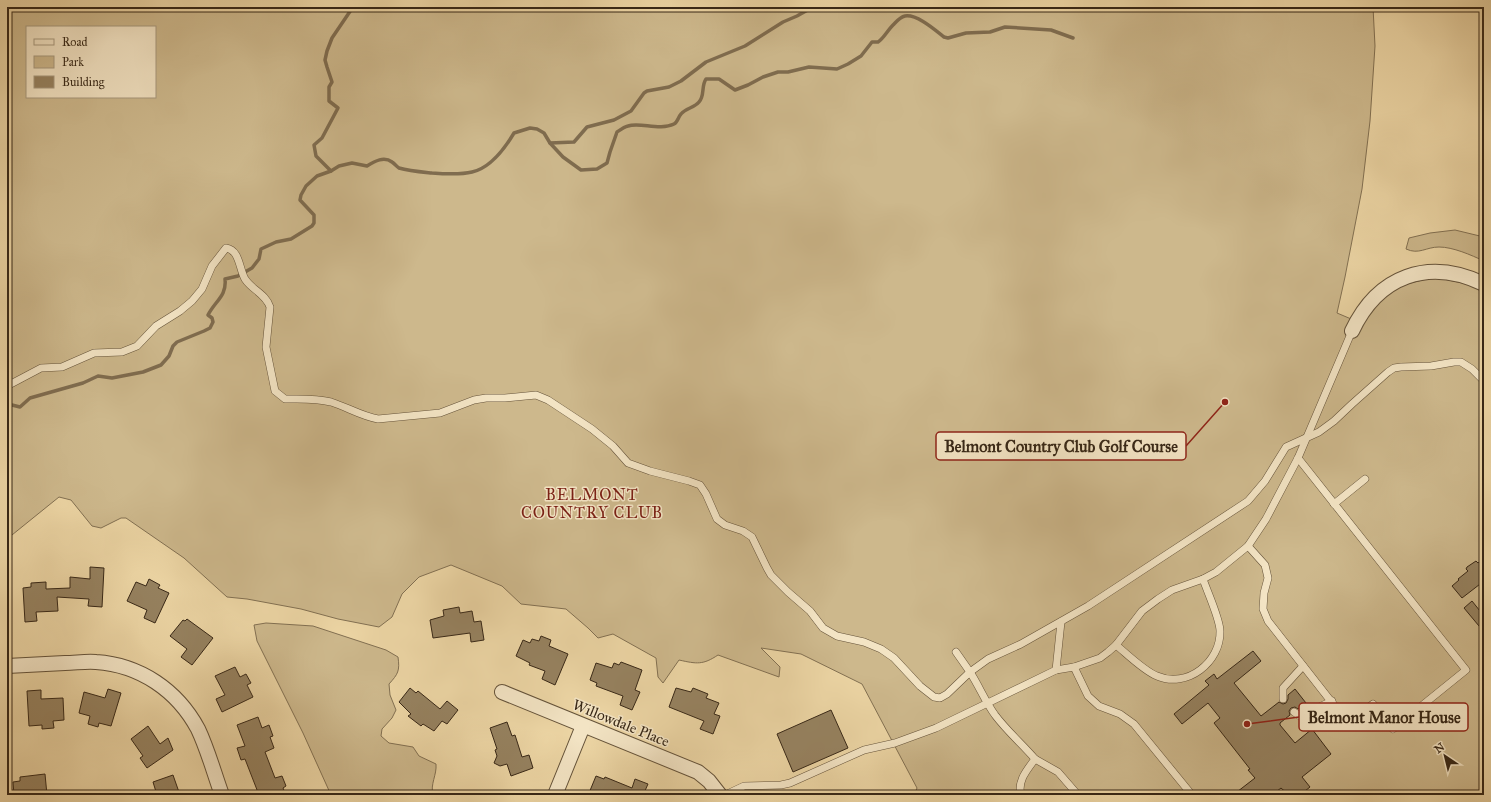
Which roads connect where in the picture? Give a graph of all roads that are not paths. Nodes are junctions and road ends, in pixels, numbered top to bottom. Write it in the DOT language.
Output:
graph roads {
  1 [pos="1484,284"];
  2 [pos="1352,331"];
  3 [pos="1484,381"];
  4 [pos="7,386"];
  5 [pos="1307,437"];
  6 [pos="1298,458"];
  7 [pos="1365,479"];
  8 [pos="1334,504"];
  9 [pos="1248,546"];
  10 [pos="1203,579"];
  11 [pos="1061,622"];
  12 [pos="1116,645"];
  13 [pos="956,652"];
  14 [pos="7,666"];
  15 [pos="1304,666"];
  16 [pos="1074,667"];
  17 [pos="1056,670"];
  18 [pos="970,672"];
  19 [pos="502,692"];
  20 [pos="1283,699"];
  21 [pos="1332,701"];
  22 [pos="987,704"];
  23 [pos="1294,712"];
  24 [pos="583,726"];
  25 [pos="1035,759"];
  26 [pos="222,795"];
  27 [pos="555,795"];
  28 [pos="720,795"];
  29 [pos="725,795"];
  30 [pos="1021,795"];
  31 [pos="1078,795"];
  32 [pos="1192,795"];
  1 -- 2 [label="street"];
  2 -- 5 [label="lane"];
  3 -- 5 [label="lane"];
  4 -- 18 [label="lane"];
  5 -- 6 [label="lane"];
  5 -- 11 [label="lane"];
  6 -- 8 [label="lane"];
  6 -- 9 [label="lane"];
  7 -- 8 [label="lane"];
  8 -- 21 [label="lane"];
  9 -- 10 [label="lane"];
  9 -- 15 [label="lane"];
  10 -- 12 [label="lane"];
  10 -- 12 [label="lane"];
  11 -- 17 [label="lane"];
  11 -- 18 [label="lane"];
  12 -- 16 [label="lane"];
  13 -- 18 [label="lane"];
  14 -- 26 [label="street"];
  15 -- 20 [label="lane"];
  15 -- 21 [label="lane"];
  16 -- 17 [label="lane"];
  16 -- 32 [label="lane"];
  17 -- 22 [label="lane"];
  18 -- 22 [label="lane"];
  19 -- 24 [label="street, Willowdale Place"];
  21 -- 23 [label="lane"];
  22 -- 25 [label="lane"];
  22 -- 29 [label="lane"];
  24 -- 27 [label="street"];
  24 -- 28 [label="street, Willowdale Place"];
  25 -- 30 [label="lane"];
  25 -- 31 [label="lane"];
}
